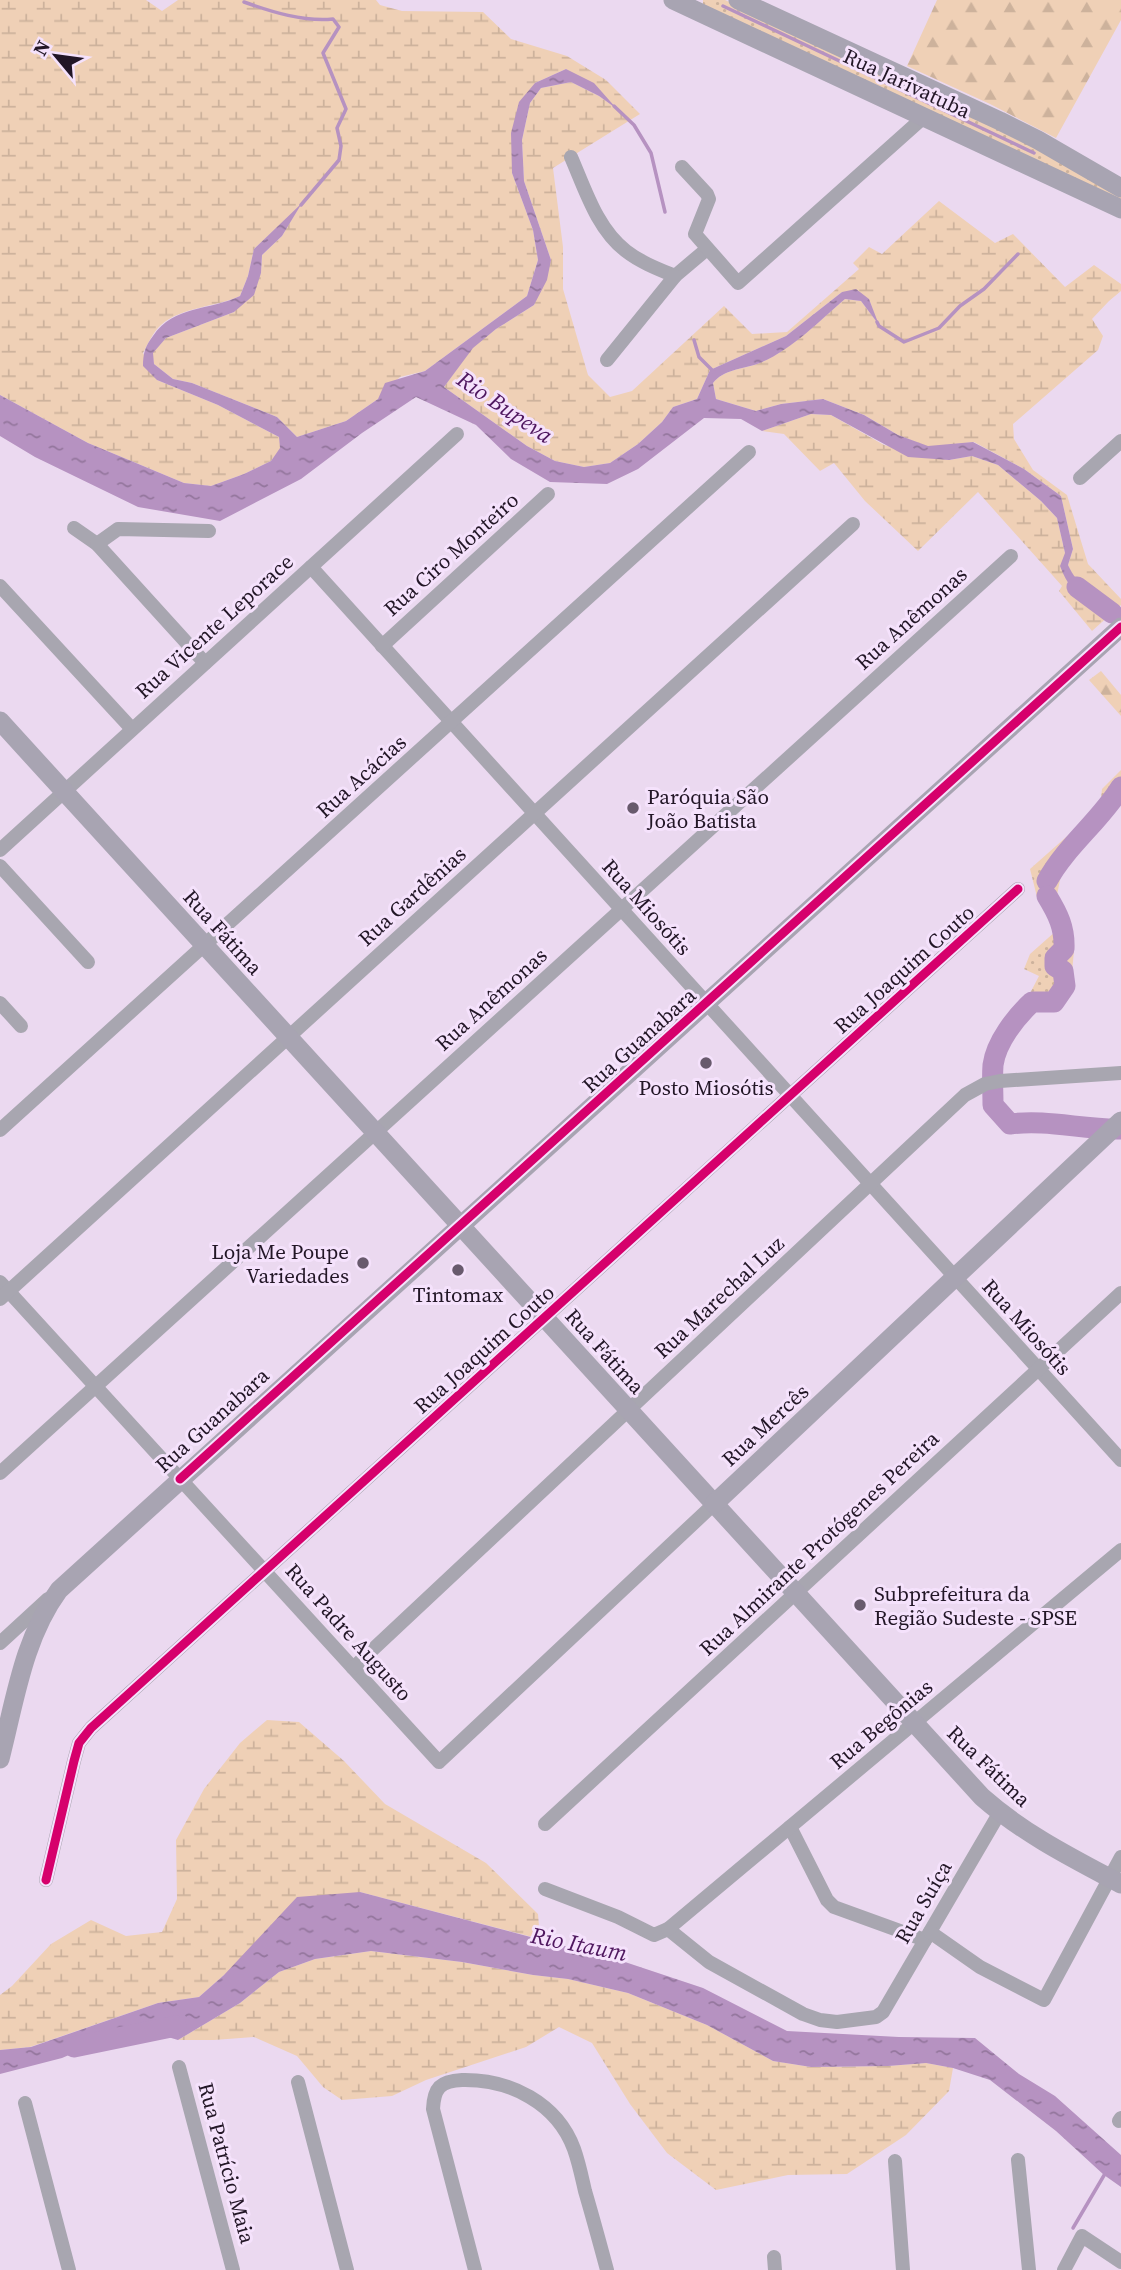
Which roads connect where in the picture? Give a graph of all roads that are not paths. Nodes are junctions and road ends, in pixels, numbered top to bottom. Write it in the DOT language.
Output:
graph roads {
  1 [pos="738,0"];
  2 [pos="684,2"];
  3 [pos="925,116"];
  4 [pos="571,157"];
  5 [pos="682,167"];
  6 [pos="1121,188"];
  7 [pos="1121,209"];
  8 [pos="707,249"];
  9 [pos="674,276"];
  10 [pos="607,360"];
  11 [pos="457,434"];
  12 [pos="1121,441"];
  13 [pos="749,452"];
  14 [pos="1080,478"];
  15 [pos="548,494"];
  16 [pos="853,524"];
  17 [pos="75,528"];
  18 [pos="209,531"];
  19 [pos="97,544"];
  20 [pos="1011,556"];
  21 [pos="311,567"];
  22 [pos="0,586"];
  23 [pos="1121,627"];
  24 [pos="382,646"];
  25 [pos="205,663"];
  26 [pos="0,721"];
  27 [pos="451,722"];
  28 [pos="132,729"];
  29 [pos="64,791"];
  30 [pos="534,814"];
  31 [pos="0,850"];
  32 [pos="0,866"];
  33 [pos="1018,889"];
  34 [pos="621,910"];
  35 [pos="204,945"];
  36 [pos="88,962"];
  37 [pos="0,1003"];
  38 [pos="706,1003"];
  39 [pos="21,1026"];
  40 [pos="288,1037"];
  41 [pos="1121,1073"];
  42 [pos="790,1096"];
  43 [pos="1115,1127"];
  44 [pos="0,1130"];
  45 [pos="375,1133"];
  46 [pos="870,1184"];
  47 [pos="460,1226"];
  48 [pos="954,1278"];
  49 [pos="3,1291"];
  50 [pos="1121,1293"];
  51 [pos="544,1318"];
  52 [pos="1038,1370"];
  53 [pos="96,1386"];
  54 [pos="629,1411"];
  55 [pos="1121,1460"];
  56 [pos="0,1473"];
  57 [pos="180,1479"];
  58 [pos="714,1504"];
  59 [pos="1121,1550"];
  60 [pos="265,1571"];
  61 [pos="58,1590"];
  62 [pos="796,1593"];
  63 [pos="0,1642"];
  64 [pos="26,1657"];
  65 [pos="353,1668"];
  66 [pos="915,1723"];
  67 [pos="0,1759"];
  68 [pos="439,1762"];
  69 [pos="1000,1812"];
  70 [pos="545,1824"];
  71 [pos="790,1827"];
  72 [pos="1121,1857"];
  73 [pos="46,1880"];
  74 [pos="1115,1881"];
  75 [pos="545,1889"];
  76 [pos="668,1929"];
  77 [pos="927,1936"];
  78 [pos="180,2067"];
  79 [pos="298,2082"];
  80 [pos="25,2104"];
  81 [pos="1018,2160"];
  82 [pos="895,2161"];
  83 [pos="1121,2262"];
  84 [pos="69,2270"];
  85 [pos="233,2270"];
  86 [pos="347,2270"];
  87 [pos="475,2270"];
  88 [pos="607,2270"];
  89 [pos="904,2270"];
  90 [pos="1029,2270"];
  91 [pos="1064,2270"];
  1 -- 6 [label="main road, Rua Jarivatuba"];
  2 -- 3 [label="main road, Rua Jarivatuba"];
  3 -- 7 [label="main road, Rua Jarivatuba"];
  3 -- 8 [label="street"];
  4 -- 9 [label="street"];
  5 -- 8 [label="street"];
  8 -- 9 [label="street"];
  9 -- 10 [label="street"];
  11 -- 21 [label="street, Rua Vicente Leporace"];
  12 -- 14 [label="street"];
  13 -- 27 [label="street, Rua Acácias"];
  15 -- 24 [label="street, Rua Ciro Monteiro"];
  16 -- 30 [label="street, Rua Gardênias"];
  17 -- 19 [label="street"];
  18 -- 19 [label="street"];
  19 -- 25 [label="street"];
  20 -- 34 [label="street, Rua Anêmonas"];
  21 -- 24 [label="street, Rua Miosótis"];
  21 -- 25 [label="street, Rua Vicente Leporace"];
  22 -- 28 [label="street"];
  23 -- 38 [label="main road, Rua Guanabara"];
  24 -- 27 [label="street, Rua Miosótis"];
  25 -- 28 [label="street, Rua Vicente Leporace"];
  26 -- 29 [label="main road, Rua Fátima"];
  27 -- 30 [label="street, Rua Miosótis"];
  27 -- 35 [label="street, Rua Acácias"];
  28 -- 29 [label="street, Rua Vicente Leporace"];
  29 -- 31 [label="street, Rua Vicente Leporace"];
  29 -- 35 [label="main road, Rua Fátima"];
  30 -- 34 [label="street, Rua Miosótis"];
  30 -- 40 [label="street, Rua Gardênias"];
  32 -- 36 [label="street"];
  33 -- 42 [label="street, Rua Joaquim Couto"];
  34 -- 38 [label="street, Rua Miosótis"];
  34 -- 45 [label="street, Rua Anêmonas"];
  35 -- 40 [label="main road, Rua Fátima"];
  35 -- 44 [label="street, Rua Acácias"];
  37 -- 39 [label="street"];
  38 -- 42 [label="street, Rua Miosótis"];
  38 -- 47 [label="main road, Rua Guanabara"];
  40 -- 45 [label="main road, Rua Fátima"];
  40 -- 49 [label="street, Rua Gardênias"];
  41 -- 46 [label="street, Rua Marechal Luz"];
  42 -- 46 [label="street, Rua Miosótis"];
  42 -- 51 [label="street, Rua Joaquim Couto"];
  43 -- 48 [label="main road, Rua Mercês"];
  45 -- 47 [label="main road, Rua Fátima"];
  45 -- 53 [label="street, Rua Anêmonas"];
  46 -- 48 [label="street, Rua Miosótis"];
  46 -- 54 [label="street, Rua Marechal Luz"];
  47 -- 51 [label="main road, Rua Fátima"];
  47 -- 57 [label="main road, Rua Guanabara"];
  48 -- 52 [label="street, Rua Miosótis"];
  48 -- 58 [label="main road, Rua Mercês"];
  49 -- 53 [label="street, Rua Padre Augusto"];
  50 -- 52 [label="street, Rua Almirante Protógenes Pereira"];
  51 -- 54 [label="main road, Rua Fátima"];
  51 -- 60 [label="street, Rua Joaquim Couto"];
  52 -- 55 [label="street, Rua Miosótis"];
  52 -- 62 [label="street, Rua Almirante Protógenes Pereira"];
  53 -- 56 [label="street, Rua Anêmonas"];
  53 -- 57 [label="street, Rua Padre Augusto"];
  54 -- 58 [label="main road, Rua Fátima"];
  54 -- 65 [label="street, Rua Marechal Luz"];
  57 -- 60 [label="street, Rua Padre Augusto"];
  57 -- 61 [label="main road, Rua Guanabara"];
  58 -- 62 [label="main road, Rua Fátima"];
  58 -- 68 [label="street, Rua Mercês"];
  59 -- 66 [label="street, Rua Begônias"];
  60 -- 65 [label="street, Rua Padre Augusto"];
  60 -- 73 [label="street, Rua Joaquim Couto"];
  61 -- 63 [label="street"];
  61 -- 64 [label="main road, Rua Guanabara"];
  62 -- 66 [label="main road, Rua Fátima"];
  62 -- 70 [label="street, Rua Almirante Protógenes Pereira"];
  63 -- 64 [label="street"];
  64 -- 67 [label="main road, Rua Guanabara"];
  65 -- 68 [label="street, Rua Padre Augusto"];
  66 -- 69 [label="main road, Rua Fátima"];
  66 -- 71 [label="street, Rua Begônias"];
  69 -- 74 [label="main road, Rua Fátima"];
  69 -- 77 [label="street, Rua Suíça"];
  71 -- 76 [label="street, Rua Begônias"];
  71 -- 77 [label="street"];
  72 -- 74 [label="street"];
  74 -- 77 [label="street"];
  75 -- 76 [label="street"];
  76 -- 77 [label="street, Rua Suíça"];
  78 -- 85 [label="street, Rua Patrício Maia"];
  79 -- 86 [label="street"];
  80 -- 84 [label="street"];
  81 -- 90 [label="street"];
  82 -- 89 [label="street"];
  83 -- 91 [label="street"];
  87 -- 88 [label="street"];
}
